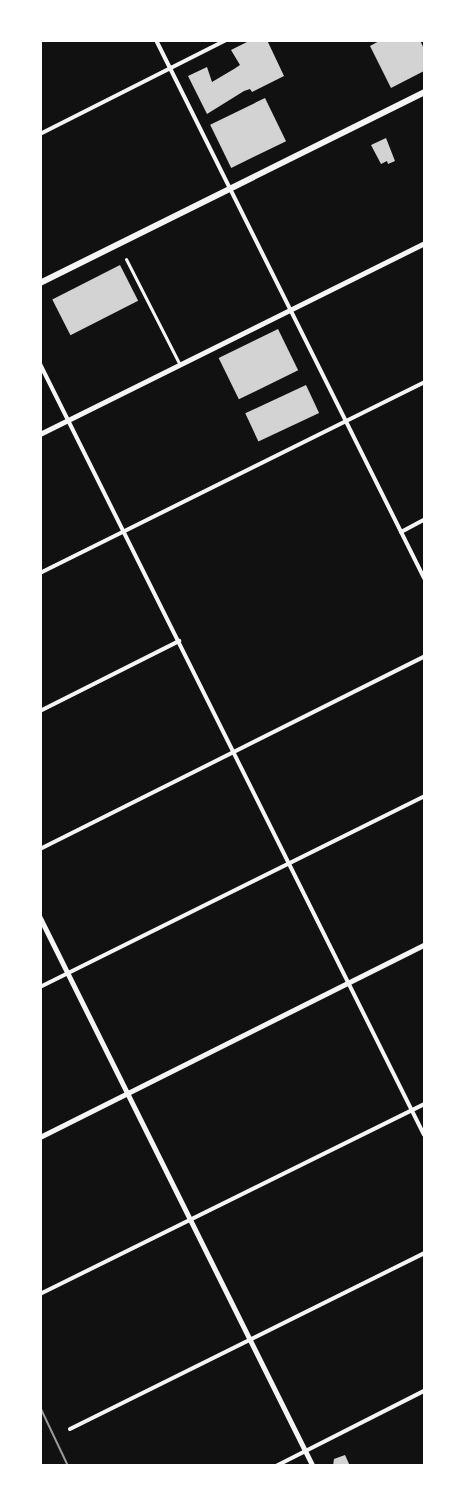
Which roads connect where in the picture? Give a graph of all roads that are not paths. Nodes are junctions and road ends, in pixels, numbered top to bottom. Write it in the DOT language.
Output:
graph roads {
  1 [pos="156,40"];
  2 [pos="226,40"];
  3 [pos="170,69"];
  4 [pos="424,92"];
  5 [pos="40,134"];
  6 [pos="231,189"];
  7 [pos="424,243"];
  8 [pos="126,260"];
  9 [pos="40,283"];
  10 [pos="290,310"];
  11 [pos="40,364"];
  12 [pos="180,365"];
  13 [pos="424,382"];
  14 [pos="69,420"];
  15 [pos="346,421"];
  16 [pos="40,434"];
  17 [pos="424,520"];
  18 [pos="124,531"];
  19 [pos="401,532"];
  20 [pos="40,573"];
  21 [pos="424,578"];
  22 [pos="179,642"];
  23 [pos="424,657"];
  24 [pos="40,711"];
  25 [pos="234,752"];
  26 [pos="424,796"];
  27 [pos="40,849"];
  28 [pos="290,863"];
  29 [pos="40,918"];
  30 [pos="424,945"];
  31 [pos="68,973"];
  32 [pos="349,982"];
  33 [pos="40,987"];
  34 [pos="128,1093"];
  35 [pos="424,1104"];
  36 [pos="412,1110"];
  37 [pos="424,1135"];
  38 [pos="40,1137"];
  39 [pos="191,1221"];
  40 [pos="424,1253"];
  41 [pos="40,1294"];
  42 [pos="250,1340"];
  43 [pos="424,1391"];
  44 [pos="70,1429"];
  45 [pos="305,1451"];
  46 [pos="276,1466"];
  47 [pos="313,1466"];
  1 -- 3 [label="street"];
  2 -- 3 [label="street"];
  3 -- 5 [label="street"];
  3 -- 6 [label="street"];
  4 -- 6 [label="main road"];
  6 -- 9 [label="main road"];
  6 -- 10 [label="street"];
  7 -- 10 [label="street"];
  8 -- 12 [label="street"];
  10 -- 12 [label="street"];
  10 -- 15 [label="street"];
  11 -- 14 [label="street"];
  12 -- 14 [label="street"];
  13 -- 15 [label="street"];
  14 -- 16 [label="street"];
  14 -- 18 [label="street"];
  15 -- 18 [label="street"];
  15 -- 19 [label="street"];
  17 -- 19 [label="street"];
  18 -- 20 [label="street"];
  18 -- 22 [label="street"];
  19 -- 21 [label="street"];
  22 -- 24 [label="street"];
  22 -- 25 [label="street"];
  23 -- 25 [label="street"];
  25 -- 27 [label="street"];
  25 -- 28 [label="street"];
  26 -- 28 [label="street"];
  28 -- 31 [label="street"];
  28 -- 32 [label="street"];
  29 -- 31 [label="street"];
  30 -- 32 [label="street"];
  31 -- 33 [label="street"];
  31 -- 34 [label="street"];
  32 -- 34 [label="street"];
  32 -- 36 [label="street"];
  34 -- 38 [label="street"];
  34 -- 39 [label="street"];
  35 -- 36 [label="street"];
  36 -- 37 [label="street"];
  36 -- 39 [label="street"];
  39 -- 41 [label="street"];
  39 -- 42 [label="street"];
  40 -- 42 [label="street"];
  42 -- 44 [label="street"];
  42 -- 45 [label="street"];
  43 -- 45 [label="street"];
  45 -- 46 [label="street"];
  45 -- 47 [label="street"];
}
